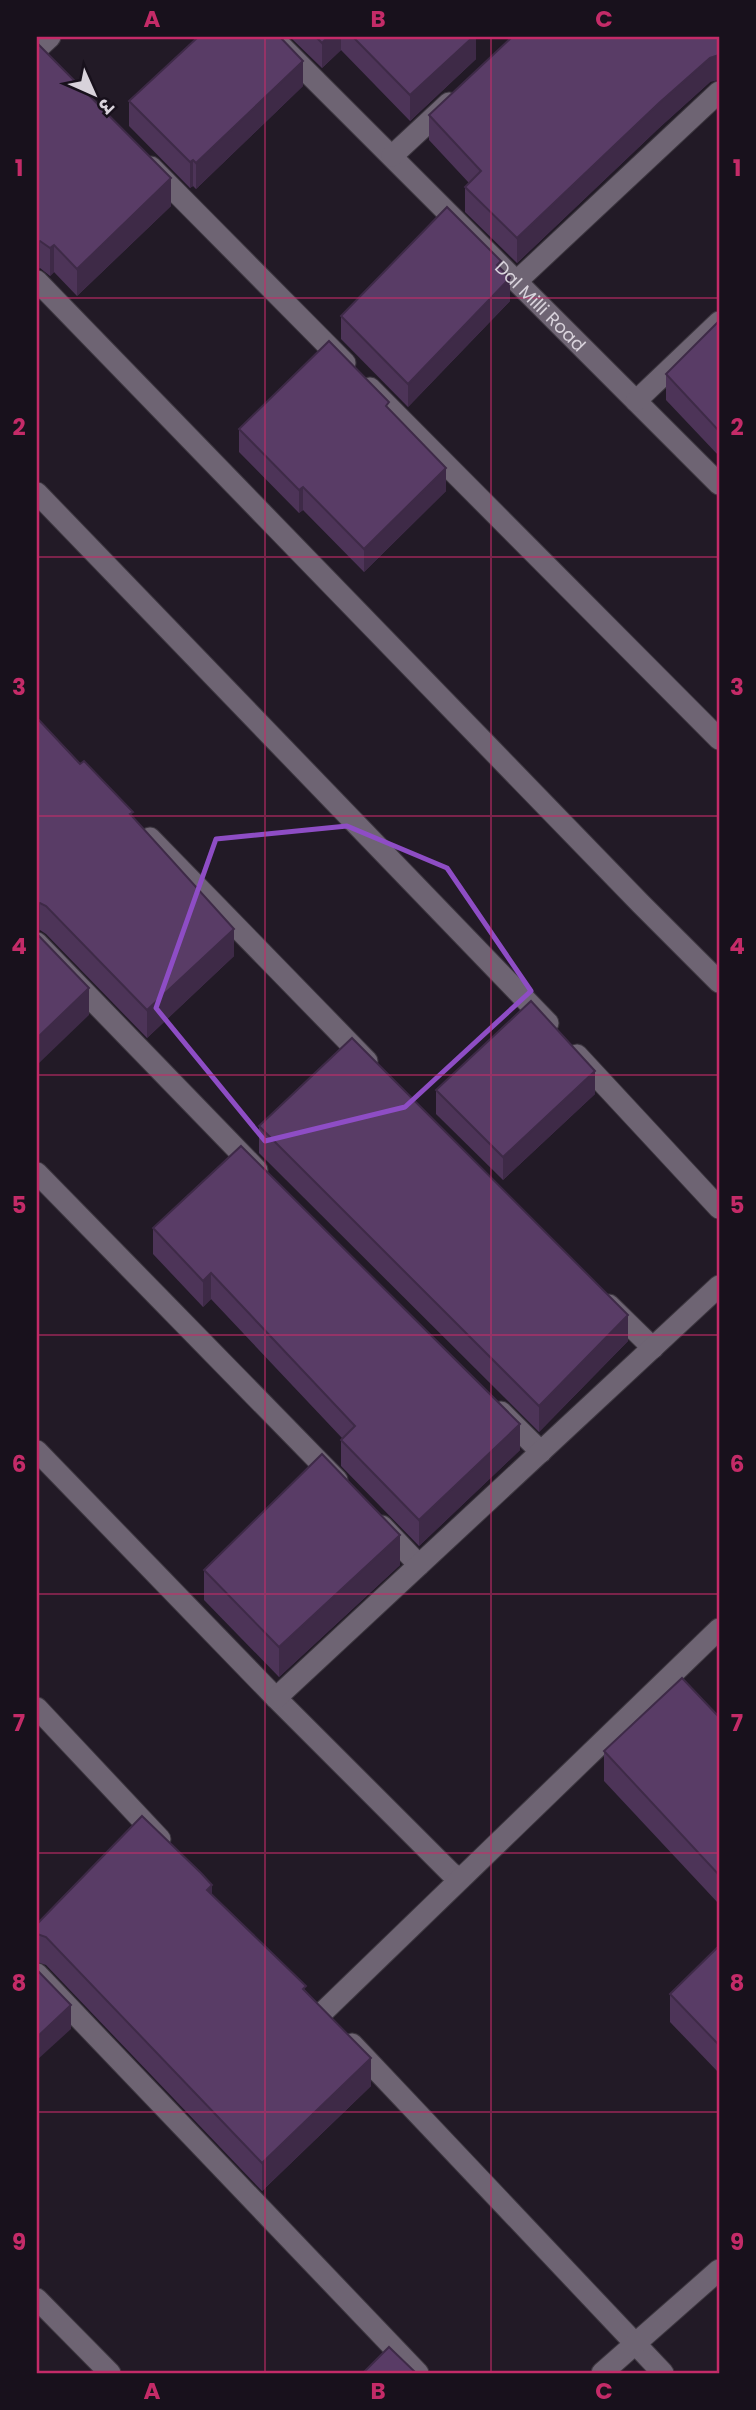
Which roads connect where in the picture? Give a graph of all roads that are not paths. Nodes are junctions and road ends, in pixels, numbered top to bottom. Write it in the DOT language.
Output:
graph roads {
  1 [pos="50,37"];
  2 [pos="277,38"];
  3 [pos="40,54"];
  4 [pos="719,92"];
  5 [pos="459,93"];
  6 [pos="133,149"];
  7 [pos="392,156"];
  8 [pos="37,281"];
  9 [pos="516,281"];
  10 [pos="719,322"];
  11 [pos="636,401"];
  12 [pos="719,484"];
  13 [pos="37,493"];
  14 [pos="719,739"];
  15 [pos="132,820"];
  16 [pos="37,943"];
  17 [pos="719,982"];
  18 [pos="382,1076"];
  19 [pos="37,1173"];
  20 [pos="270,1183"];
  21 [pos="719,1208"];
  22 [pos="719,1286"];
  23 [pos="594,1290"];
  24 [pos="653,1349"];
  25 [pos="485,1396"];
  26 [pos="37,1451"];
  27 [pos="541,1452"];
  28 [pos="353,1497"];
  29 [pos="372,1516"];
  30 [pos="419,1565"];
  31 [pos="719,1629"];
  32 [pos="276,1698"];
  33 [pos="37,1708"];
  34 [pos="170,1850"];
  35 [pos="460,1879"];
  36 [pos="37,1974"];
  37 [pos="719,2270"];
  38 [pos="37,2299"];
  39 [pos="635,2344"];
  40 [pos="110,2373"];
  41 [pos="418,2373"];
  42 [pos="601,2373"];
  43 [pos="663,2373"];
  1 -- 3 [label="street"];
  2 -- 7 [label="street, Dal Milli Road"];
  4 -- 9 [label="street"];
  5 -- 7 [label="street"];
  6 -- 14 [label="street"];
  7 -- 9 [label="street, Dal Milli Road"];
  8 -- 17 [label="street"];
  9 -- 11 [label="street, Dal Milli Road"];
  10 -- 11 [label="street"];
  11 -- 12 [label="street, Dal Milli Road"];
  13 -- 21 [label="street"];
  15 -- 18 [label="street"];
  16 -- 20 [label="street"];
  19 -- 28 [label="street"];
  22 -- 24 [label="street"];
  23 -- 24 [label="street"];
  24 -- 27 [label="street"];
  25 -- 27 [label="street"];
  26 -- 32 [label="street"];
  27 -- 30 [label="street"];
  29 -- 30 [label="street"];
  30 -- 32 [label="street"];
  31 -- 35 [label="street"];
  32 -- 35 [label="street"];
  33 -- 34 [label="street"];
  35 -- 39 [label="street"];
  36 -- 41 [label="street"];
  37 -- 39 [label="street"];
  38 -- 40 [label="street"];
  39 -- 42 [label="street"];
  39 -- 43 [label="street"];
}
